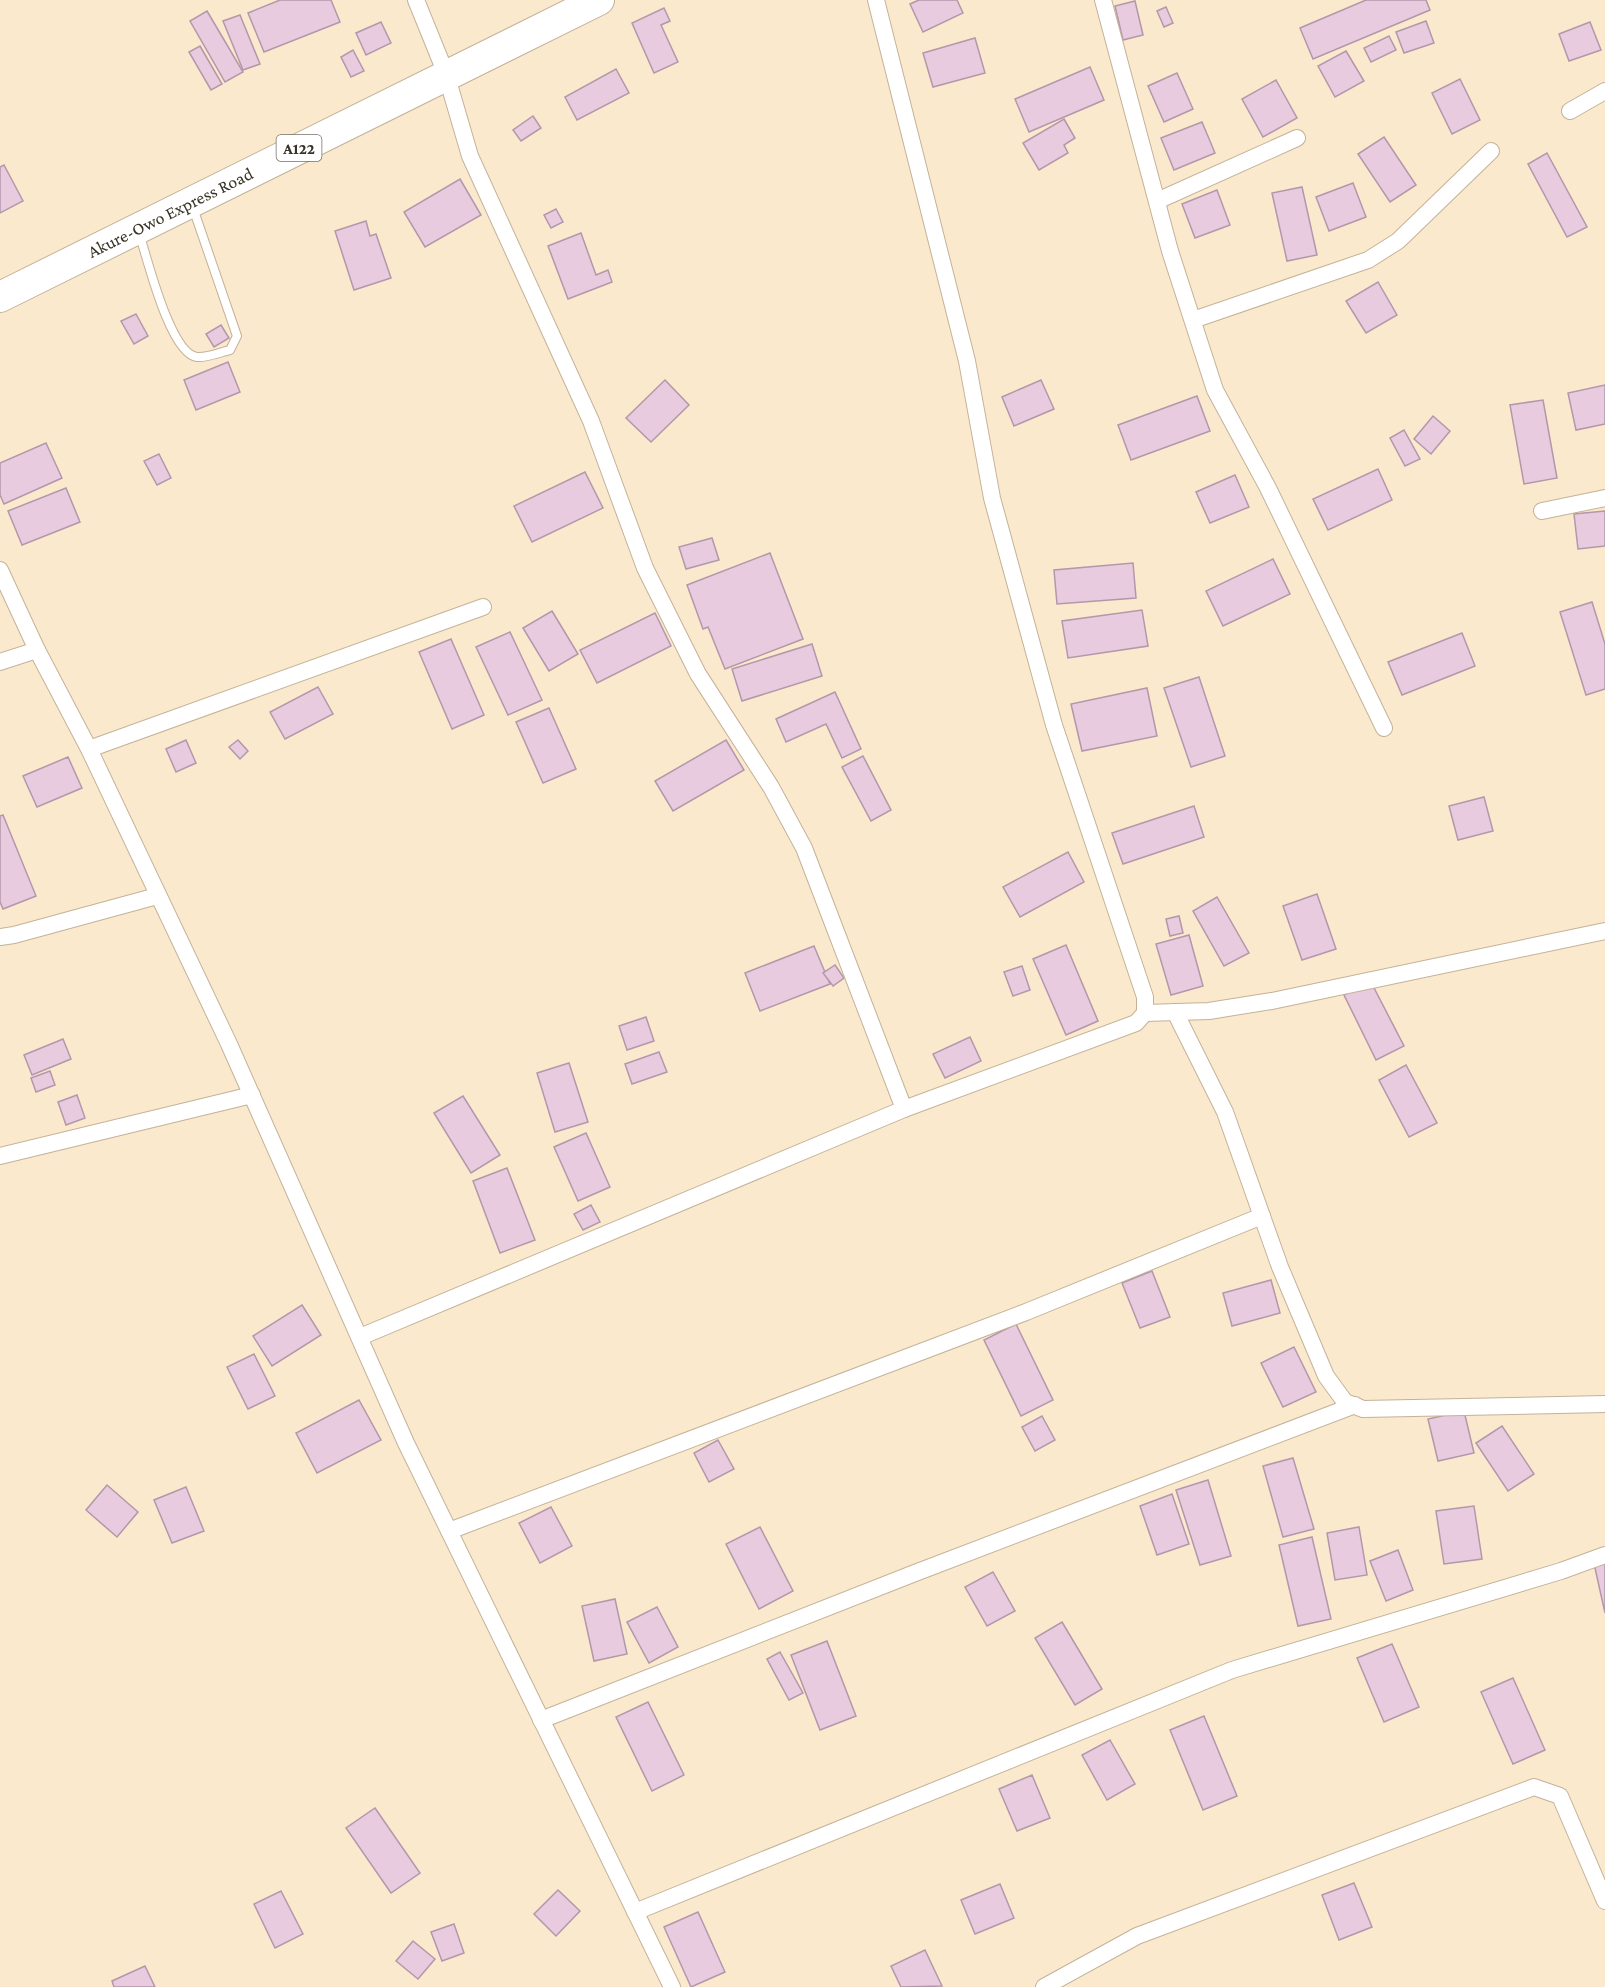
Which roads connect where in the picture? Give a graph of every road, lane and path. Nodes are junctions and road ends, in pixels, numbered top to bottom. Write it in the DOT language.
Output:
graph roads {
  1 [pos="416,0"];
  2 [pos="599,0"];
  3 [pos="876,0"];
  4 [pos="1102,0"];
  5 [pos="446,75"];
  6 [pos="1605,91"];
  7 [pos="1570,111"];
  8 [pos="1297,138"];
  9 [pos="1491,151"];
  10 [pos="1157,201"];
  11 [pos="191,202"];
  12 [pos="137,228"];
  13 [pos="0,297"];
  14 [pos="1193,320"];
  15 [pos="1605,498"];
  16 [pos="1542,511"];
  17 [pos="0,570"];
  18 [pos="483,608"];
  19 [pos="37,650"];
  20 [pos="0,662"];
  21 [pos="1384,728"];
  22 [pos="89,750"];
  23 [pos="157,896"];
  24 [pos="1605,931"];
  25 [pos="0,937"];
  26 [pos="1175,1012"];
  27 [pos="1145,1013"];
  28 [pos="252,1095"];
  29 [pos="904,1109"];
  30 [pos="0,1156"];
  31 [pos="1262,1216"];
  32 [pos="360,1337"];
  33 [pos="1605,1404"];
  34 [pos="1355,1406"];
  35 [pos="449,1531"];
  36 [pos="1605,1555"];
  37 [pos="541,1719"];
  38 [pos="1605,1901"];
  39 [pos="635,1912"];
  40 [pos="672,1987"];
  41 [pos="1044,1987"];
  1 -- 5 [label="street"];
  2 -- 5 [label="highway, Akure-Owo Express Road / A122"];
  3 -- 27 [label="street"];
  4 -- 10 [label="street"];
  5 -- 11 [label="highway, Akure-Owo Express Road / A122"];
  5 -- 29 [label="street"];
  6 -- 7 [label="street"];
  8 -- 10 [label="street"];
  9 -- 14 [label="street"];
  10 -- 14 [label="street"];
  11 -- 12 [label="highway, Akure-Owo Express Road / A122"];
  11 -- 12 [label="lane"];
  12 -- 13 [label="highway, Akure-Owo Express Road / A122"];
  14 -- 21 [label="street"];
  15 -- 16 [label="street"];
  17 -- 19 [label="street"];
  18 -- 22 [label="street"];
  19 -- 20 [label="street"];
  19 -- 22 [label="street"];
  22 -- 23 [label="street"];
  23 -- 25 [label="street"];
  23 -- 28 [label="street"];
  24 -- 26 [label="street"];
  26 -- 27 [label="street"];
  26 -- 31 [label="street"];
  27 -- 29 [label="street"];
  28 -- 30 [label="street"];
  28 -- 32 [label="street"];
  29 -- 32 [label="street"];
  31 -- 34 [label="street"];
  31 -- 35 [label="street"];
  32 -- 35 [label="street"];
  33 -- 34 [label="street"];
  34 -- 37 [label="street"];
  35 -- 37 [label="street"];
  36 -- 39 [label="street"];
  37 -- 39 [label="street"];
  38 -- 41 [label="street"];
  39 -- 40 [label="street"];
}
